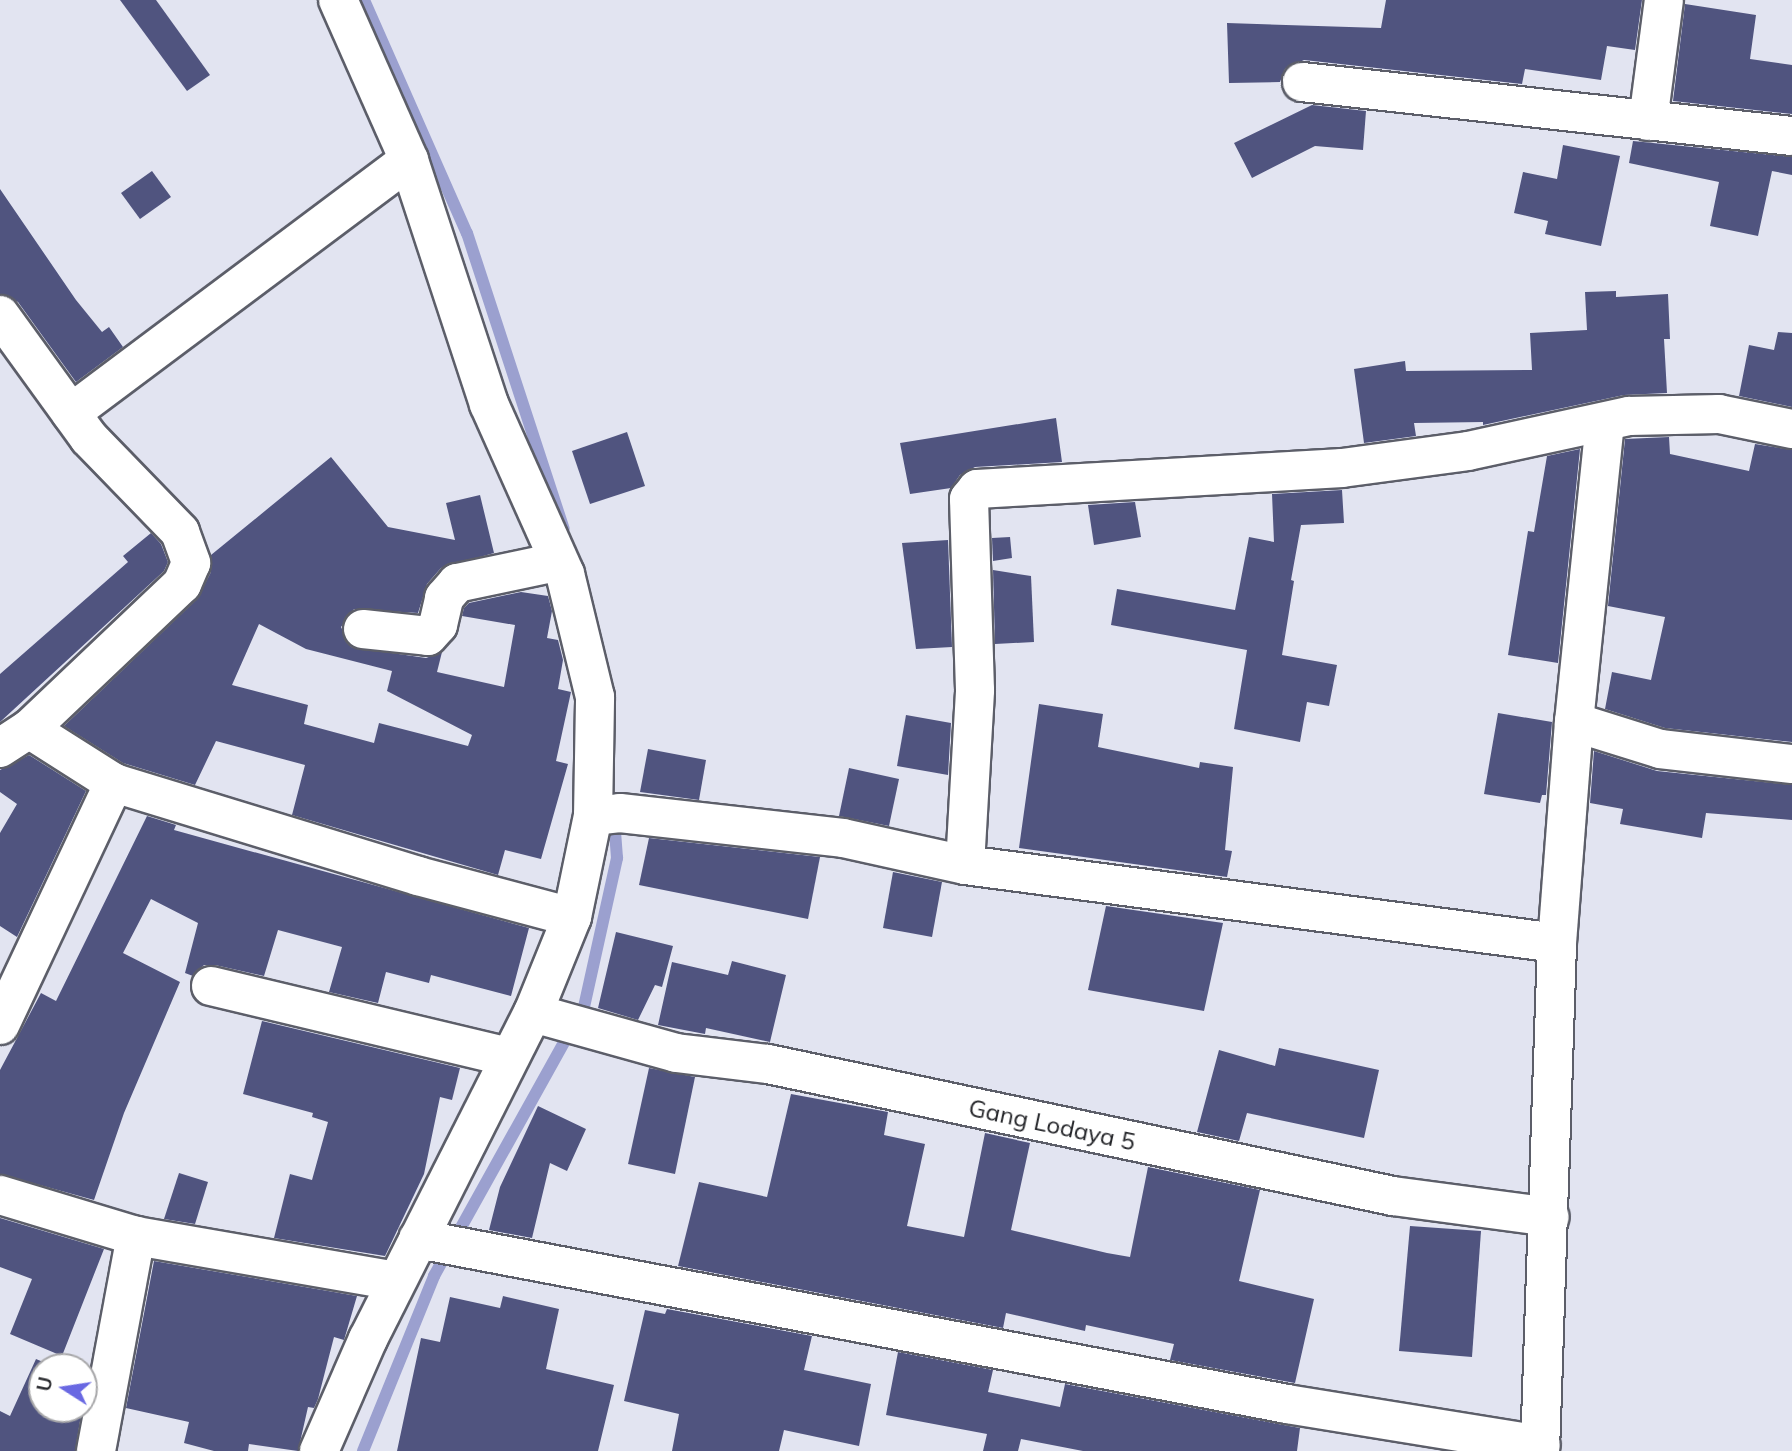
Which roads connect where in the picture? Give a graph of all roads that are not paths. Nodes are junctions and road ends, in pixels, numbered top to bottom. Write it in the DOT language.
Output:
graph roads {
  1 [pos="338,0"];
  2 [pos="1664,0"];
  3 [pos="1302,82"];
  4 [pos="1648,121"];
  5 [pos="1792,136"];
  6 [pos="410,160"];
  7 [pos="0,315"];
  8 [pos="71,413"];
  9 [pos="1605,424"];
  10 [pos="1792,429"];
  11 [pos="557,562"];
  12 [pos="363,629"];
  13 [pos="1574,722"];
  14 [pos="14,738"];
  15 [pos="1792,764"];
  16 [pos="114,783"];
  17 [pos="605,814"];
  18 [pos="965,865"];
  19 [pos="572,917"];
  20 [pos="1558,943"];
  21 [pos="211,986"];
  22 [pos="559,1021"];
  23 [pos="0,1025"];
  24 [pos="509,1057"];
  25 [pos="0,1195"];
  26 [pos="1550,1217"];
  27 [pos="136,1237"];
  28 [pos="424,1241"];
  29 [pos="396,1281"];
  30 [pos="1541,1448"];
  31 [pos="96,1451"];
  32 [pos="319,1451"];
  1 -- 6 [label="street"];
  2 -- 4 [label="street"];
  3 -- 4 [label="street"];
  4 -- 5 [label="street"];
  6 -- 8 [label="street"];
  6 -- 11 [label="street"];
  7 -- 8 [label="street"];
  8 -- 14 [label="street"];
  9 -- 10 [label="street"];
  9 -- 13 [label="street"];
  9 -- 18 [label="street"];
  11 -- 12 [label="street"];
  11 -- 17 [label="street"];
  13 -- 15 [label="street"];
  13 -- 20 [label="street"];
  14 -- 16 [label="street"];
  16 -- 19 [label="street"];
  16 -- 23 [label="street"];
  17 -- 18 [label="street"];
  17 -- 19 [label="street"];
  18 -- 20 [label="street"];
  19 -- 22 [label="street"];
  20 -- 26 [label="street"];
  21 -- 24 [label="street"];
  22 -- 24 [label="street"];
  22 -- 26 [label="street, Gang Lodaya 5"];
  24 -- 28 [label="street"];
  25 -- 27 [label="street"];
  26 -- 30 [label="street"];
  27 -- 29 [label="street"];
  27 -- 31 [label="street"];
  28 -- 29 [label="street"];
  28 -- 30 [label="street"];
  29 -- 32 [label="street"];
}
